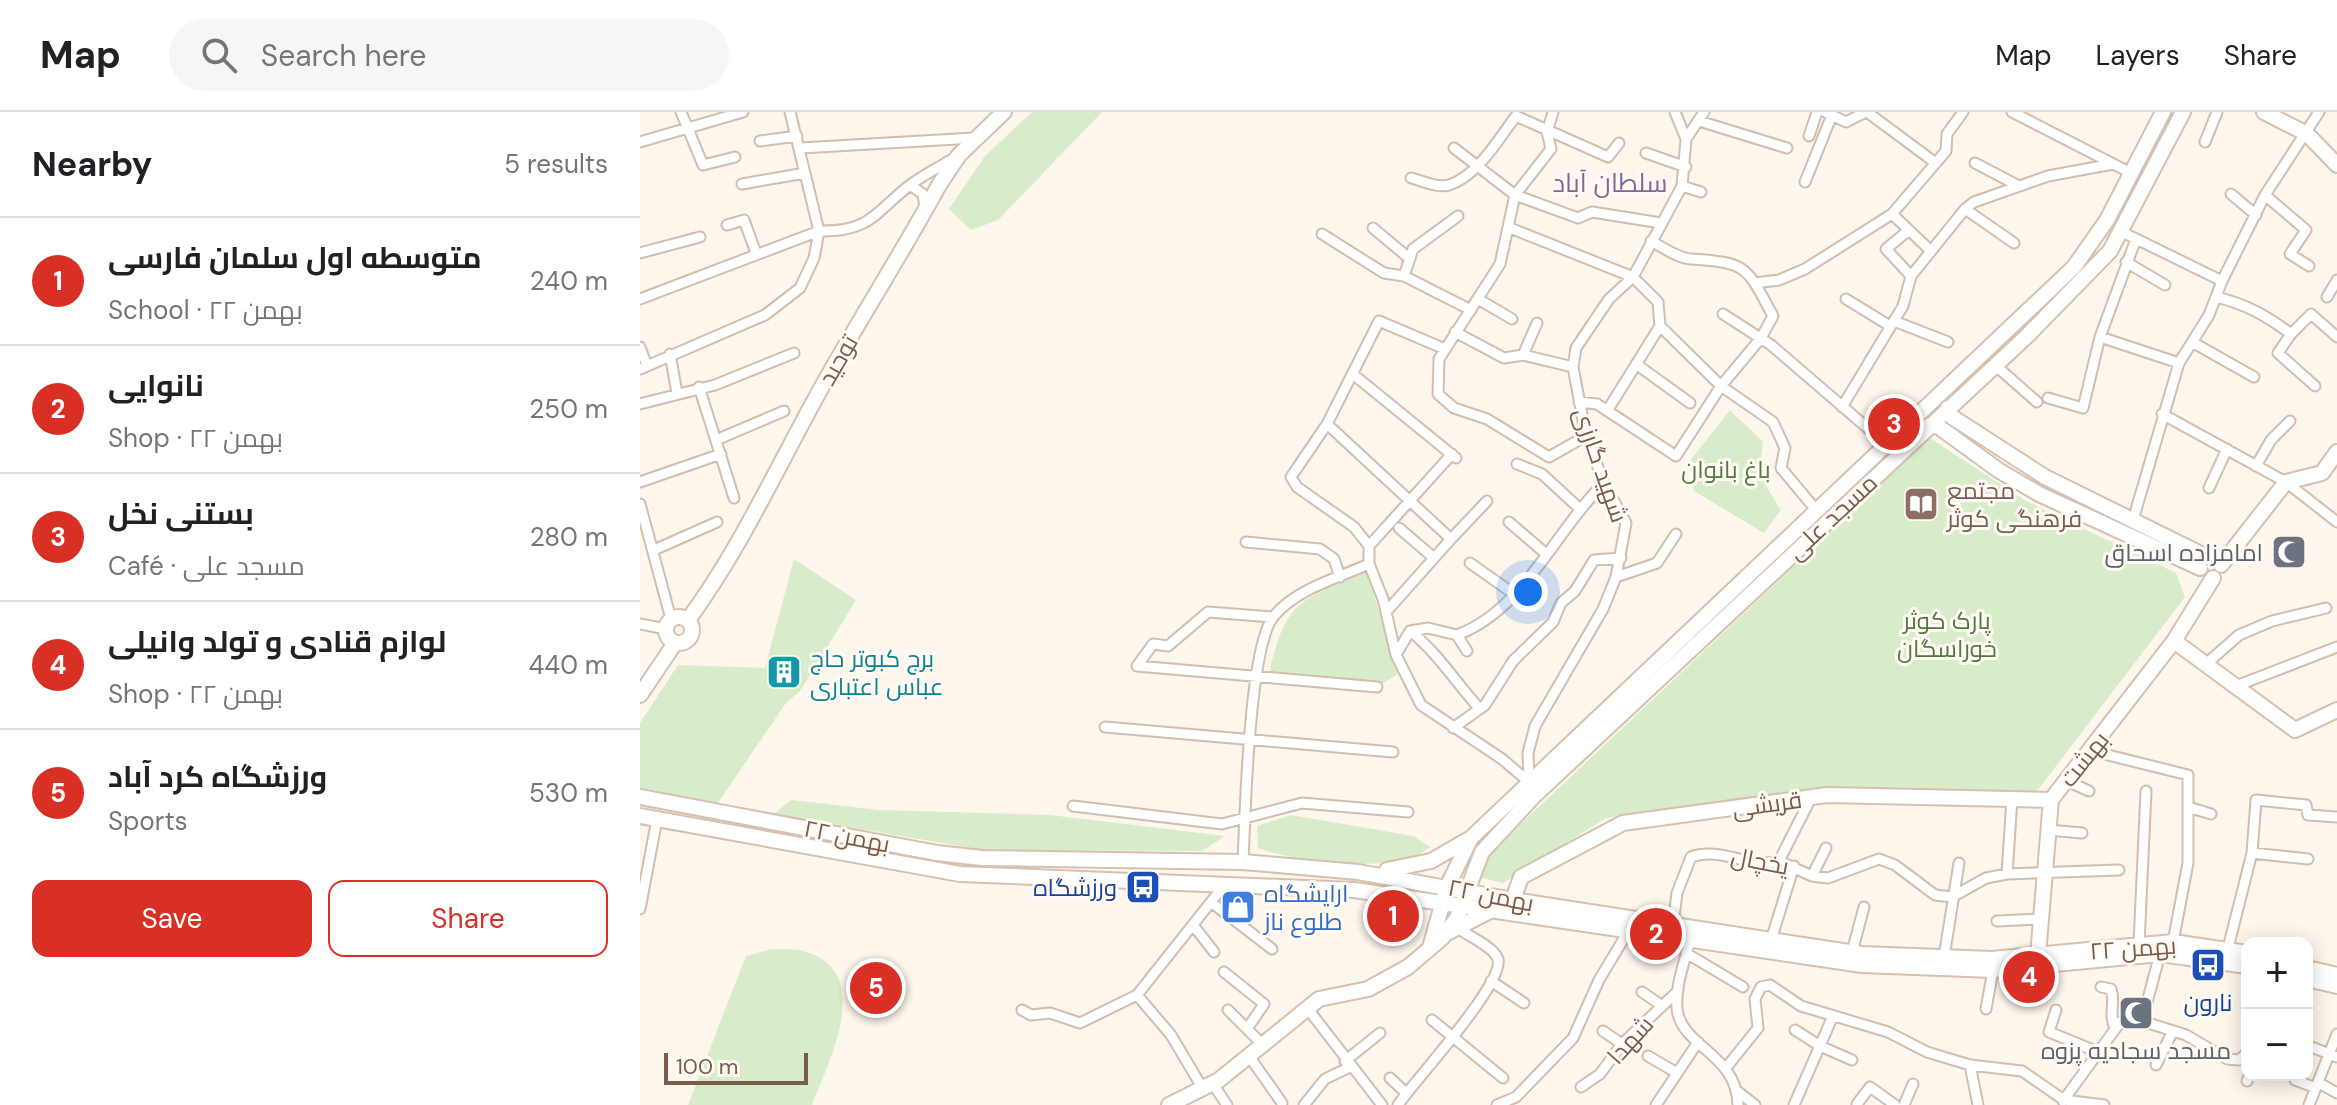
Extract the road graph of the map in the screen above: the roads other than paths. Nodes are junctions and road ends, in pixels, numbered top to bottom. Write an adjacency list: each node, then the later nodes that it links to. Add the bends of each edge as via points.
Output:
1 (681, 112): 18 (street)
2 (743, 112): 18 (street)
3 (790, 112): 21 (street)
4 (1004, 112): 23 (main road, توحید)
5 (1553, 112): 19 (street)
6 (1675, 112): 24 (street)
7 (1817, 112): 22 (street)
8 (1866, 112): 16 (street, via 1846,122); 37 (street)
9 (1963, 112): 37 (street, via 1947,134 1946,151)
10 (2012, 112): 39 (street)
11 (2163, 112): 29 (main road, مسجد علی)
12 (2183, 112): 35 (main road, مسجد علی)
13 (2217, 112): 27 (street)
14 (2264, 112): 20 (main road)
15 (2319, 112): 20 (street)
16 (1828, 113): 46 (street)
17 (1701, 117): 24 (street); 32 (street)
18 (686, 126): 26 (street); 36 (street, via 703,165)
19 (1547, 132): 28 (street, via 1608,157); 40 (street, via 1516,116); 53 (street, via 1551,149)
20 (2307, 134): 41 (main road); 54 (street)
21 (797, 136): 25 (street); 30 (street)
22 (1809, 136)
23 (974, 138): 30 (street); 34 (main road, توحید)
24 (1686, 139): 42 (street)
25 (760, 141)
26 (640, 142)
27 (2205, 142)
28 (1619, 143)
29 (2144, 146): 35 (main road); 43 (main road, مسجد علی)
30 (801, 148): 44 (street)
31 (1454, 148): 40 (street)
32 (1787, 148)
33 (1646, 153): 42 (street)
34 (959, 155): 48 (street); 55 (main road, توحید)
35 (2160, 155): 66 (main road, مسجد علی)
36 (735, 157)
37 (1933, 161): 57 (street)
38 (1975, 163): 50 (street)
39 (2113, 164): 43 (street); 50 (street)
40 (1477, 165): 45 (street, via 1449,185); 53 (street)
41 (2337, 165)
42 (1686, 167): 49 (street)
43 (2129, 172): 134 (main road, مسجد علی, via 2107,220 2074,267)
44 (805, 173): 47 (street); 65 (street)
45 (1411, 178)
46 (1805, 182)
47 (742, 184)
48 (910, 185): 55 (street, via 923,194); 65 (street, via 867,224)
49 (1682, 186): 51 (street); 60 (street)
50 (2019, 186): 56 (street)
51 (1701, 192)
52 (2231, 194): 58 (street)
53 (1515, 195): 60 (street, via 1578,218 1592,212); 63 (street)
54 (2265, 195): 58 (street); 77 (street, via 2306,230 2290,254)
55 (926, 209): 174 (main road, توحید, via 720,575)
56 (1965, 209): 71 (street); 72 (street)
57 (1892, 214): 64 (street); 83 (street, via 1805,269)
58 (2256, 215): 82 (street)
59 (1458, 216): 75 (street, via 1413,249)
60 (1661, 223): 70 (street)
61 (727, 225): 74 (street, via 744,220)
62 (1373, 228): 75 (street)
63 (1510, 228): 80 (street); 88 (street, via 1500,264)
64 (1909, 230): 72 (street); 79 (street, via 1886,249)
65 (819, 231): 74 (street); 106 (street, via 800,288 765,315)
66 (2120, 231): 69 (street); 110 (main road, مسجد علی, via 2110,251)
67 (1322, 234): 78 (street, via 1384,273)
68 (700, 237): 73 (street)
69 (2136, 239): 76 (street); 82 (street)
70 (1651, 241): 80 (street); 83 (street, via 1689,260 1734,262)
71 (2014, 243)
72 (1931, 251): 79 (street)
73 (640, 253)
74 (756, 253): 87 (street)
75 (1410, 259): 78 (street)
76 (2126, 262): 84 (street); 98 (street)
77 (2309, 266)
78 (1404, 276): 90 (street)
79 (1911, 276): 94 (street)
80 (1633, 277): 95 (street, via 1658,302); 112 (street, via 1609,299 1576,348)
81 (2337, 280): 86 (street)
82 (2222, 281): 85 (street)
83 (1755, 283): 100 (street, via 1773,316)
84 (2165, 285)
85 (2216, 297): 97 (street, via 2254,309); 102 (street)
86 (2327, 297)
87 (640, 299)
88 (1478, 299): 90 (street); 92 (street)
89 (1846, 299): 94 (street)
90 (1471, 310): 96 (street)
91 (1723, 314): 100 (street)
92 (1512, 319)
93 (1537, 323): 107 (street)
94 (1892, 324): 101 (street); 124 (street)
95 (1660, 326): 109 (street); 115 (street)
96 (1455, 332): 104 (street); 107 (street, via 1504,358)
97 (2291, 334): 99 (street, via 2311,314); 116 (street, via 2278,353)
98 (2100, 337): 108 (street); 119 (street, via 2083,408)
99 (2337, 337)
100 (1761, 338): 115 (street); 124 (street)
101 (1948, 342)
102 (2192, 342): 108 (street); 114 (street)
103 (640, 347): 111 (street)
104 (1445, 349): 113 (street, via 1379,321 1355,363); 132 (street, via 1439,359 1438,394 1454,408 1487,419 1549,457)
105 (794, 353): 117 (street)
106 (670, 354): 111 (street); 118 (street)
107 (1523, 355): 112 (street)
108 (2179, 363): 128 (street)
109 (1636, 364): 122 (street); 127 (street)
110 (1995, 365): 121 (street); 125 (main road, مسجد علی)
111 (643, 367)
112 (1573, 367): 120 (street, شهید گارزی)
113 (1354, 375): 130 (street); 147 (street, via 1454,456)
114 (2254, 377)
115 (1721, 386): 127 (street, via 1676,456); 151 (street, via 1773,422 1785,448 1781,468)
116 (2315, 386)
117 (699, 387): 118 (street); 133 (street)
118 (677, 393): 123 (street)
119 (2048, 398)
120 (1579, 402): 127 (street); 132 (street, شهید گارزی)
121 (2037, 402)
122 (1690, 403)
123 (640, 404)
124 (1842, 407): 134 (street)
125 (1948, 408): 131 (main road, مسجد علی); 140 (main road, via 1952,417)
126 (784, 411): 133 (street)
127 (1607, 411)
128 (2162, 414): 135 (street); 152 (street)
129 (2290, 421): 139 (street)
130 (1327, 424): 147 (street); 160 (street, via 1291,477 1297,487 1354,527)
131 (1930, 425): 145 (main road); 178 (main road, مسجد علی)
132 (1586, 436): 143 (street, شهید گارزی)
133 (716, 440): 137 (street)
134 (1885, 443): 151 (main road, مسجد علی)
135 (2227, 449): 139 (street); 144 (street)
136 (2337, 452): 142 (main road, via 2322,473)
137 (721, 454): 141 (street); 146 (street)
138 (1517, 464): 150 (street, via 1542,474)
139 (2256, 466): 142 (street)
140 (2045, 477): 145 (main road); 152 (main road)
141 (640, 482)
142 (2286, 482): 155 (street); 167 (main road, بهشت)
143 (1604, 483): 150 (street); 164 (street, شهید گارزی, via 1626,523)
144 (2209, 488)
145 (2039, 494): 167 (main road)
146 (734, 498)
147 (1411, 501): 158 (street); 160 (street)
148 (1487, 501): 158 (street)
149 (640, 504): 161 (street)
150 (1579, 508): 162 (street)
151 (1816, 510): 178 (main road, مسجد علی)
152 (2133, 520): 167 (main road)
153 (717, 522): 161 (street)
154 (1509, 522): 162 (street)
155 (2337, 522)
156 (1399, 528): 163 (street)
157 (1676, 534): 169 (street, via 1657,563)
158 (1451, 539): 163 (street)
159 (1246, 542): 168 (street, via 1320,549 1334,559)
160 (1369, 546): 166 (street)
161 (654, 550): 176 (street)
162 (1545, 553): 170 (street)
163 (1434, 558): 172 (street)
164 (1621, 558): 169 (street, شهید گارزی); 190 (street, via 1594,560 1553,622 1513,661)
165 (1470, 563): 170 (street)
166 (1369, 564): 168 (street); 172 (street)
167 (2209, 570): 180 (main road, بهشت)
168 (1340, 577): 173 (street, via 1289,601)
169 (1616, 577): 198 (street, شهید گارزی, via 1535,726 1528,753)
170 (1514, 594): 179 (street, via 1502,610)
171 (2326, 608): 185 (street, via 2239,635)
172 (1386, 612): 184 (street)
173 (1272, 617): 186 (street, via 1262,634); 186 (street, via 1208,612 1168,646 1153,644 1137,666)
174 (688, 620): 176 (main road); 181 (main road, توحید, via 691,637)
175 (640, 624): 176 (street)
176 (668, 624): 181 (main road)
177 (1410, 631): 179 (street, via 1428,628); 184 (street); 190 (street, via 1433,649)
178 (1696, 632): 198 (main road, مسجد علی); 216 (main road, مسجد علی)
179 (1457, 635): 183 (street)
180 (2174, 641): 185 (main road); 195 (main road, بهشت)
181 (675, 643): 189 (main road)
182 (2337, 647): 187 (street)
183 (1467, 651)
184 (1396, 655): 193 (street, via 1421,705)
185 (2206, 664): 187 (main road)
186 (1258, 677): 188 (street); 194 (street)
187 (2236, 686): 191 (main road, via 2295,730)
188 (1377, 687)
189 (640, 695)
190 (1480, 709): 193 (street)
191 (2337, 710)
192 (1105, 727): 194 (street)
193 (1453, 728): 198 (street)
194 (1250, 739): 196 (street); 211 (street)
195 (2092, 751): 197 (main road, بهشت); 206 (street, via 2188,775)
196 (1393, 752)
197 (2067, 781): 199 (street); 204 (main road, بهشت)
198 (1529, 782): 215 (main road, مسجد علی)
199 (2089, 791)
200 (2146, 791): 250 (street)
201 (640, 797): 219 (main road, ۲۲ بهمن)
202 (1811, 798): 203 (main road, قریشی); 222 (street); 239 (main road, قریشی, via 1623,823 1521,877)
203 (2012, 799): 204 (main road, قریشی); 231 (street)
204 (2051, 800): 213 (main road, بهشت)
205 (1073, 806): 211 (street, via 1222,824)
206 (2188, 807): 208 (street); 249 (street, via 2188,863)
207 (1408, 812): 211 (street, via 1302,803)
208 (2211, 814)
209 (640, 816): 212 (main road, ۲۲ بهمن)
210 (2337, 817): 218 (street, via 2308,815 2306,805 2256,800)
211 (1245, 818): 223 (street)
212 (657, 819): 221 (street); 230 (main road, ۲۲ بهمن)
213 (2049, 830): 214 (street); 229 (main road, بهشت)
214 (2082, 833)
215 (1471, 838): 216 (main road); 228 (main road, via 1418,866); 234 (main road)
216 (1486, 848): 226 (main road, مسجد علی)
217 (1826, 848): 232 (street)
218 (2252, 853): 220 (street); 253 (street)
219 (972, 857): 223 (main road, ۲۲ بهمن); 230 (main road)
220 (2308, 859)
221 (644, 861): 241 (street)
222 (1779, 861): 225 (street, یخچال); 245 (street, یخچال, via 1767,865 1728,854 1691,857 1677,893)
223 (1243, 862): 228 (main road, ۲۲ بهمن)
224 (1959, 863): 235 (street)
225 (1794, 866): 232 (street, یخچال); 248 (street)
226 (1472, 870): 236 (main road, مسجد علی); 239 (main road)
227 (2119, 870): 229 (street)
228 (1358, 872): 234 (main road, ۲۲ بهمن)
229 (2046, 873): 231 (street); 242 (main road, بهشت)
230 (970, 874): 233 (main road, ۲۲ بهمن)
231 (2007, 874): 235 (street, via 1986,878)
232 (1812, 876): 235 (street, یخچال, via 1828,878 1879,859 1935,895)
233 (1226, 883): 237 (street); 238 (main road, ۲۲ بهمن, via 1354,890)
234 (1447, 887): 236 (main road, ۲۲ بهمن); 238 (main road)
235 (1952, 897): 260 (street)
236 (1464, 898): 238 (main road, ۲۲ بهمن); 239 (main road, ۲۲ بهمن); 246 (main road, مسجد علی)
237 (1211, 902): 244 (street); 254 (street)
238 (1442, 903): 252 (main road)
239 (1502, 903): 245 (main road, ۲۲ بهمن); 246 (main road); 247 (main road, ۲۲ بهمن)
240 (1864, 907): 257 (street)
241 (640, 909)
242 (2042, 919): 243 (street); 259 (main road, بهشت)
243 (1997, 921)
244 (1193, 925): 256 (street); 274 (street)
245 (1673, 925): 248 (main road, ۲۲ بهمن)
246 (1454, 930): 252 (main road); 268 (street, via 1496,954 1499,961)
247 (1629, 930): 251 (main road, ۲۲ بهمن); 327 (street, via 1573,1038 1516,1097)
248 (1771, 940): 257 (main road, ۲۲ بهمن)
249 (2173, 942): 250 (main road, ۲۲ بهمن); 253 (main road, ۲۲ بهمن)
250 (2139, 944): 259 (main road, ۲۲ بهمن)
251 (1688, 947): 261 (main road, ۲۲ بهمن, via 1862,965); 270 (street); 272 (street)
252 (1430, 948): 277 (main road, via 1368,989 1319,999)
253 (2228, 948): 255 (main road, ۲۲ بهمن)
254 (1272, 949)
255 (2241, 951)
256 (1214, 952)
257 (1852, 952): 261 (main road, ۲۲ بهمن)
258 (2160, 954): 262 (main road, ۲۲ بهمن); 264 (main road, ۲۲ بهمن); 284 (street)
259 (2038, 955): 260 (main road, ۲۲ بهمن)
260 (1944, 957): 261 (main road, ۲۲ بهمن)
261 (1925, 962): 264 (main road, ۲۲ بهمن)
262 (2241, 965)
263 (2313, 969): 266 (main road)
264 (1993, 970): 278 (street)
265 (1224, 972): 286 (street, via 1264,1004)
266 (2337, 975)
267 (2313, 980): 269 (main road)
268 (1491, 981): 275 (street); 292 (street)
269 (2337, 986)
270 (1743, 987)
271 (2101, 987): 285 (street, via 2111,989 2110,1019)
272 (1678, 991): 276 (street, شهدا); 293 (street, via 1682,1025)
273 (1642, 992): 276 (street)
274 (1137, 995): 279 (street, via 1080,1023); 314 (street)
275 (1524, 1003)
276 (1661, 1005): 294 (street, شهدا)
277 (1308, 1009): 295 (main road); 304 (street)
278 (1986, 1009)
279 (1022, 1010)
280 (1228, 1010): 286 (street)
281 (2056, 1010): 298 (street, via 2049,1032)
282 (1833, 1016): 296 (street); 305 (street); 307 (street, via 1801,1006 1770,985 1761,987 1755,999 1758,1028)
283 (1432, 1020): 292 (street)
284 (2142, 1021): 285 (street, via 2121,1021); 289 (street)
285 (2115, 1028): 298 (street)
286 (1247, 1029): 295 (street)
287 (1795, 1030): 296 (street)
288 (1603, 1031): 294 (street)
289 (2173, 1031): 303 (street); 306 (street)
290 (1380, 1033): 304 (street)
291 (2337, 1034): 301 (street)
292 (1453, 1035): 310 (street); 317 (street)
293 (1698, 1042): 307 (street); 308 (street)
294 (1622, 1044): 315 (street, شهدا, via 1600,1074)
295 (1263, 1045): 299 (main road)
296 (1820, 1046): 302 (street); 331 (street)
297 (2313, 1048): 301 (street)
298 (2098, 1052): 320 (street)
299 (1249, 1056): 314 (main road); 319 (street)
300 (1648, 1056): 308 (street)
301 (2333, 1056): 313 (street)
302 (1852, 1060)
303 (2241, 1062)
304 (1348, 1064): 324 (street, via 1325,1079); 325 (street)
305 (1970, 1065): 320 (street, via 2022,1071); 334 (street)
306 (2156, 1065)
307 (1725, 1069): 316 (street)
308 (1677, 1073): 328 (street)
309 (1390, 1078): 317 (street)
310 (1503, 1078)
311 (2300, 1081): 313 (street)
312 (1913, 1084): 333 (street)
313 (2318, 1085): 318 (street); 336 (street)
314 (1208, 1086): 322 (main road); 323 (street)
315 (1581, 1087)
316 (1737, 1091): 329 (street); 330 (street)
317 (1406, 1093): 326 (street)
318 (2337, 1093)
319 (1282, 1103)
320 (2062, 1103): 335 (street)
321 (1857, 1104): 332 (street, via 1870,1087)
322 (1169, 1105)
323 (1227, 1105)
324 (1304, 1105)
325 (1382, 1105)
326 (1398, 1105)
327 (1497, 1105)
328 (1656, 1105)
329 (1738, 1105)
330 (1755, 1105)
331 (1794, 1105)
332 (1895, 1105)
333 (1904, 1105)
334 (1978, 1105)
335 (2102, 1105)
336 (2309, 1105)

